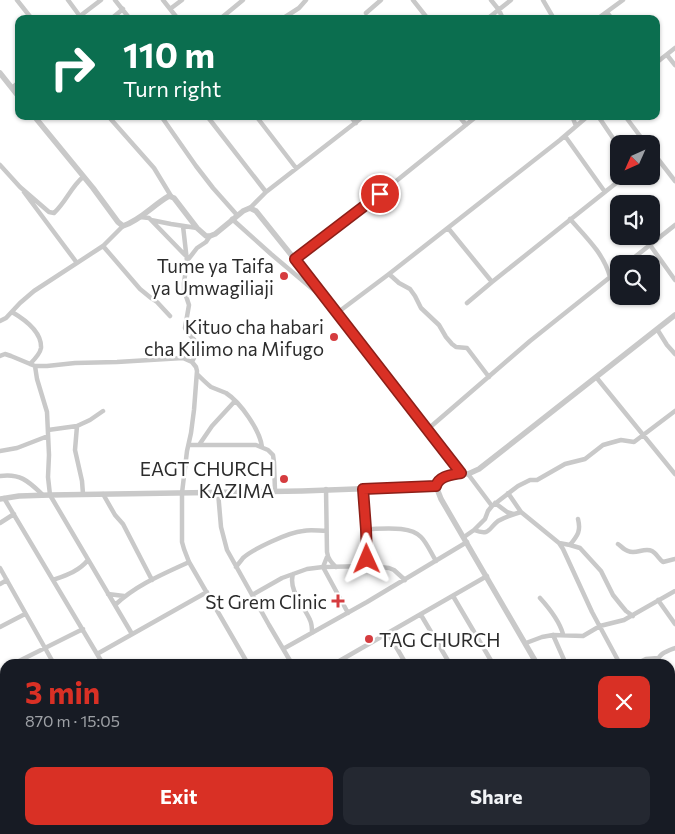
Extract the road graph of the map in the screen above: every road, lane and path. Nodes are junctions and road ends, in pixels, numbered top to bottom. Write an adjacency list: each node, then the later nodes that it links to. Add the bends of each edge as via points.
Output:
1 (17, 0): 20 (street)
2 (68, 0): 21 (street)
3 (101, 0): 22 (street)
4 (115, 0): 15 (street)
5 (163, 0): 16 (street)
6 (182, 0): 16 (street)
7 (243, 0): 26 (street)
8 (306, 0): 27 (street)
9 (381, 0): 19 (street)
10 (413, 0): 28 (street)
11 (491, 0): 17 (street)
12 (510, 0): 17 (street)
13 (543, 0): 31 (street)
14 (623, 0): 18 (street)
15 (122, 9): 23 (street); 24 (street)
16 (170, 9): 25 (street)
17 (499, 10): 29 (street); 30 (street)
18 (607, 12): 32 (street); 33 (street)
19 (366, 13)
20 (29, 15)
21 (79, 15)
22 (83, 15)
23 (115, 15)
24 (127, 15)
25 (175, 15)
26 (227, 15)
27 (288, 15)
28 (425, 15)
29 (492, 15)
30 (501, 15)
31 (552, 15)
32 (603, 15)
33 (609, 15)
34 (675, 48): 35 (street)
35 (667, 55): 36 (street); 37 (street)
36 (660, 60)
37 (675, 65)
38 (0, 73): 40 (street)
39 (15, 85): 40 (street)
40 (12, 88): 41 (street)
41 (15, 92)
42 (37, 120): 64 (street)
43 (112, 120): 70 (street, via 154,168)
44 (164, 120): 74 (street)
45 (211, 120): 68 (street)
46 (259, 120): 63 (street)
47 (353, 120): 55 (street)
48 (359, 120): 55 (street)
49 (462, 120): 56 (street)
50 (472, 120): 56 (street)
51 (574, 120): 57 (street)
52 (583, 120): 57 (street)
53 (601, 120): 58 (street)
54 (628, 120): 59 (street)
55 (356, 123): 63 (street)
56 (466, 125): 89 (street)
57 (576, 126): 60 (street)
58 (611, 135)
59 (639, 135)
60 (564, 136): 69 (street); 82 (street)
61 (660, 162): 65 (street)
62 (0, 165): 67 (street)
63 (296, 168): 68 (street)
64 (83, 177): 72 (street); 79 (street)
65 (675, 181)
66 (614, 185): 69 (street)
67 (20, 187): 72 (street); 77 (street)
68 (266, 192): 71 (street)
69 (605, 192): 75 (street)
70 (172, 196): 73 (street); 81 (street)
71 (250, 208): 74 (street); 89 (street, via 256,211)
72 (54, 213): 77 (street)
73 (140, 217): 76 (street); 79 (street)
74 (235, 217): 83 (street); 96 (street, via 286,267)
75 (570, 219): 91 (street); 95 (street)
76 (151, 220): 80 (street); 88 (street)
77 (46, 222): 90 (street)
78 (675, 225): 84 (street)
79 (123, 226): 86 (street)
80 (183, 226): 81 (street); 88 (street)
81 (197, 228): 83 (street)
82 (448, 228): 92 (street); 95 (street)
83 (210, 236): 88 (street)
84 (660, 237)
85 (650, 245): 87 (street); 94 (street)
86 (103, 246): 90 (street); 101 (street, via 140,289)
87 (637, 255)
88 (186, 258): 106 (street, via 184,290 189,305 185,328 199,347)
89 (295, 259): 96 (street)
90 (77, 263): 98 (street, via 34,291)
91 (608, 270): 93 (street)
92 (389, 274): 99 (street); 109 (street, via 410,289 421,308 439,325 450,342 456,347 467,348)
93 (610, 278): 109 (street)
94 (675, 280)
95 (492, 282): 97 (street)
96 (329, 302): 99 (street)
97 (468, 303)
98 (12, 312): 102 (street); 107 (street, via 30,325 39,339 41,348)
99 (336, 313): 115 (street)
100 (675, 315): 103 (street)
101 (170, 316)
102 (0, 321)
103 (657, 329): 104 (street); 110 (street)
104 (675, 354)
105 (0, 356): 107 (street, via 6,354)
106 (192, 362): 107 (street, via 168,358); 108 (street)
107 (33, 365): 116 (street, via 47,412)
108 (197, 374): 111 (street); 119 (street)
109 (489, 377): 115 (street)
110 (596, 377): 118 (street); 123 (street, via 480,469)
111 (235, 401): 120 (street); 121 (street, via 255,426)
112 (104, 411): 114 (street)
113 (675, 411): 118 (street)
114 (77, 426): 116 (street); 133 (street, via 75,450)
115 (428, 429): 123 (street)
116 (48, 430): 117 (street)
117 (48, 436): 122 (street); 136 (street)
118 (643, 436): 124 (street); 132 (street, via 634,442 620,440 604,446 585,459 565,464)
119 (188, 445): 120 (street); 131 (street)
120 (199, 445): 121 (street)
121 (262, 447): 129 (street, via 272,455)
122 (0, 451)
123 (465, 474): 126 (street, via 438,480); 138 (street)
124 (675, 474)
125 (0, 476): 135 (street, via 22,478)
126 (436, 486): 128 (street); 147 (street)
127 (326, 489): 128 (street); 129 (street); 146 (street)
128 (363, 489): 144 (street)
129 (275, 491): 130 (street)
130 (218, 492): 131 (street); 154 (street, via 224,539)
131 (182, 493): 134 (street); 151 (street, via 181,530)
132 (508, 493): 138 (street); 139 (street)
133 (84, 494): 134 (street); 136 (street)
134 (104, 494): 172 (street)
135 (42, 495): 136 (street); 137 (street)
136 (50, 495): 157 (street)
137 (1, 498): 140 (street)
138 (494, 504): 141 (street); 145 (street)
139 (521, 512): 141 (street); 148 (street)
140 (14, 514): 143 (street); 171 (street)
141 (513, 514): 145 (street, via 486,532)
142 (578, 519): 150 (street, via 578,534)
143 (0, 523)
144 (366, 529): 155 (street); 158 (street, via 413,531 422,538)
145 (474, 530): 147 (street)
146 (326, 531): 152 (street); 153 (street, via 295,532)
147 (465, 540): 158 (street); 168 (street)
148 (559, 543): 150 (street); 191 (street)
149 (618, 544): 156 (street, via 628,552 653,552 664,562)
150 (570, 545): 188 (street, via 580,548 591,559 621,605)
151 (186, 555): 159 (street); 161 (street)
152 (327, 557): 163 (street); 164 (street)
153 (244, 558): 154 (street); 162 (street)
154 (232, 559): 162 (street)
155 (367, 559): 160 (street); 165 (street)
156 (675, 559)
157 (88, 560): 171 (street, via 74,572); 178 (street)
158 (436, 561): 173 (street)
159 (190, 562): 161 (street); 177 (street)
160 (367, 566): 165 (street); 173 (street, via 389,568)
161 (178, 567): 172 (street)
162 (236, 567): 179 (street)
163 (324, 567): 164 (street); 167 (street); 185 (street)
164 (336, 567): 165 (street)
165 (359, 567)
166 (0, 568): 170 (street)
167 (293, 574): 169 (street); 175 (street)
168 (487, 576): 181 (street); 200 (street)
169 (282, 578): 175 (street); 179 (street)
170 (7, 580): 174 (street); 186 (street)
171 (53, 580): 194 (street)
172 (152, 580): 180 (street)
173 (405, 580): 185 (street)
174 (0, 584)
175 (293, 588): 189 (street)
176 (675, 591): 183 (street)
177 (207, 592): 197 (street); 209 (street)
178 (108, 594): 180 (street); 184 (street)
179 (252, 595): 203 (street)
180 (124, 596): 184 (street)
181 (453, 596): 187 (street); 214 (street)
182 (540, 598): 198 (street, via 552,612)
183 (658, 600): 188 (street); 190 (street)
184 (115, 604): 197 (street)
185 (348, 613): 192 (street)
186 (24, 614): 193 (street); 202 (street)
187 (421, 615): 196 (street); 213 (street)
188 (633, 616): 191 (street)
189 (310, 621): 192 (street); 195 (street)
190 (675, 624)
191 (600, 626): 198 (street, via 583,636); 217 (street)
192 (323, 627): 195 (street)
193 (0, 628)
194 (83, 629): 202 (street); 204 (street)
195 (312, 632): 203 (street)
196 (388, 633): 211 (street); 212 (street)
197 (132, 634): 204 (street)
198 (563, 634): 199 (street)
199 (553, 635): 200 (street); 216 (street)
200 (526, 643): 215 (street)
201 (675, 648): 205 (street)
202 (45, 649): 206 (street); 207 (street)
203 (283, 649): 210 (street)
204 (98, 654): 208 (street)
205 (658, 658): 218 (street)
206 (24, 659)
207 (51, 659)
208 (100, 659)
209 (245, 659)
210 (289, 659)
211 (343, 659)
212 (403, 659)
213 (447, 659)
214 (490, 659)
215 (534, 659)
216 (564, 659)
217 (617, 659)
218 (646, 659)

